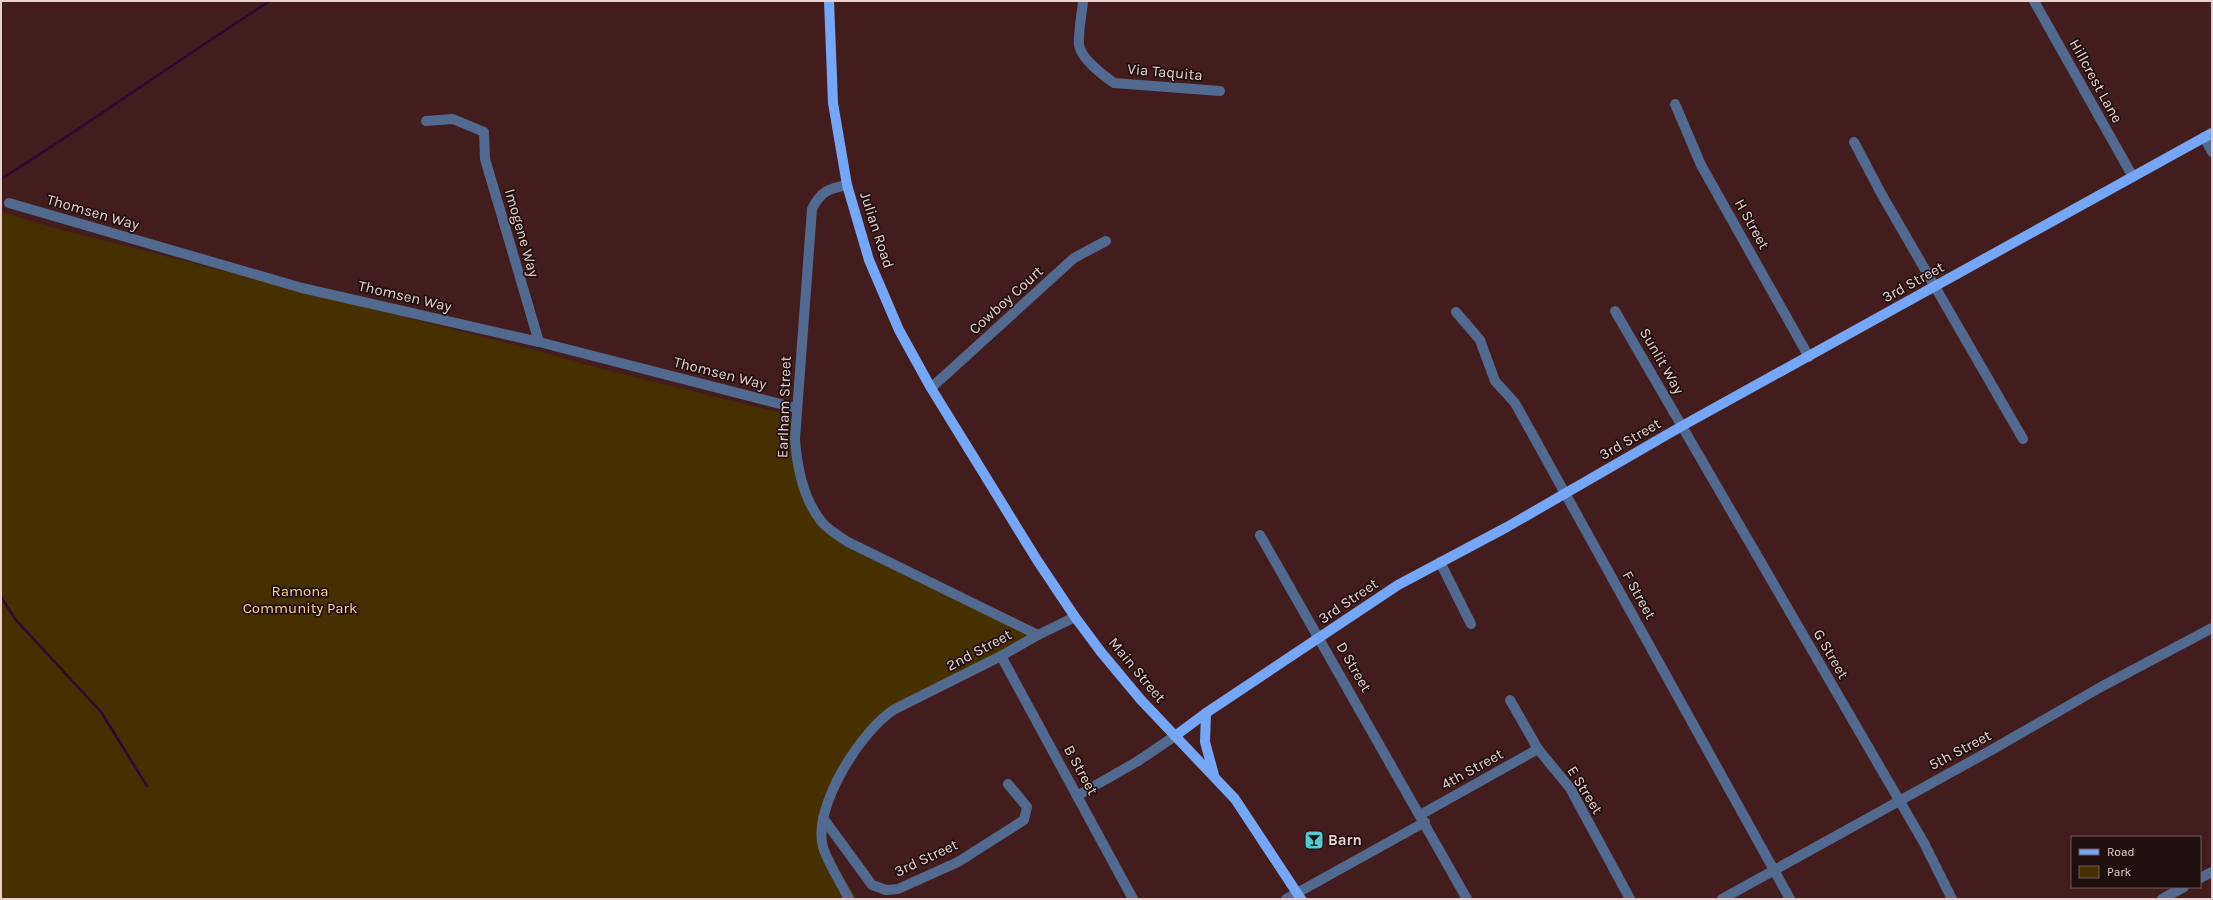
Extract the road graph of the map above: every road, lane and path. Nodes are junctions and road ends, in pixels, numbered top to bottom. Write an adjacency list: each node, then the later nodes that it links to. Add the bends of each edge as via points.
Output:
1 (830, 1): 11 (main road, Julian Road, via 832,103)
2 (1083, 1): 4 (street, Via Taquita, via 1079,46 1091,64 1114,83)
3 (2034, 1): 10 (street, Hillcrest Lane)
4 (1220, 91)
5 (1675, 104): 18 (street, H Street, via 1701,165)
6 (426, 121): 17 (street, Imogene Way, via 453,119 484,132 485,159)
7 (2208, 135): 9 (street); 10 (main road, 3rd Street)
8 (1854, 142): 14 (street)
9 (2212, 152)
10 (2133, 177): 14 (main road, 3rd Street)
11 (847, 185): 19 (main road, Julian Road, via 869,260 899,330); 20 (street, Earlham Street, via 828,189 817,199 812,209)
12 (9, 203): 17 (street, Thomsen Way, via 302,288)
13 (1106, 241): 19 (street, Cowboy Court, via 1074,258)
14 (1935, 287): 18 (main road, 3rd Street); 22 (street)
15 (1615, 311): 21 (street, Sunlit Way)
16 (1456, 312): 24 (street, F Street, via 1480,340 1495,381 1515,403)
17 (539, 342): 20 (street, Thomsen Way)
18 (1809, 357): 21 (main road, 3rd Street)
19 (931, 388): 23 (main road, Julian Road)
20 (796, 408): 30 (street, Earlham Street, via 794,439 797,466 806,495 821,521 830,530 848,542)
21 (1682, 426): 24 (main road, 3rd Street); 40 (street, G Street)
22 (2023, 440)
23 (967, 447): 27 (main road, Main Street)
24 (1565, 493): 26 (main road, 3rd Street); 43 (street, F Street)
25 (1260, 535): 31 (street, D Street)
26 (1440, 562): 28 (street); 31 (main road, 3rd Street, via 1398,585)
27 (1075, 617): 30 (street, 2nd Street); 35 (main road, Main Street, via 1141,700)
28 (1471, 624)
29 (2212, 628): 40 (street, 5th Street)
30 (1038, 635): 32 (street, 2nd Street)
31 (1320, 638): 34 (main road, 3rd Street); 42 (street, D Street)
32 (1001, 656): 39 (street, B Street); 41 (street, 2nd Street, via 883,716 842,768)
33 (1510, 700): 36 (street, E Street)
34 (1206, 713): 35 (main road, 3rd Street); 37 (main road, via 1205,742)
35 (1175, 736): 37 (main road, Main Street); 39 (street, 3rd Street, via 1138,761)
36 (1538, 749): 42 (street, 4th Street); 52 (street, E Street, via 1570,788)
37 (1215, 777): 47 (main road, Main Street, via 1235,799)
38 (1008, 784): 41 (street, 3rd Street, via 1027,807 1024,820 958,862 898,889 886,890 872,885)
39 (1077, 796): 49 (street, B Street)
40 (1898, 800): 43 (street, 5th Street); 55 (street, G Street, via 1924,843)
41 (823, 818): 48 (street, 2nd Street, via 823,847)
42 (1422, 819): 47 (street, 4th Street); 51 (street, D Street)
43 (1773, 869): 53 (street, 5th Street); 54 (street, F Street)
44 (2212, 872): 45 (street)
45 (2201, 878)
46 (2182, 888): 56 (street)
47 (1300, 896): 50 (street, 4th Street)
48 (849, 899)
49 (1133, 899)
50 (1286, 899)
51 (1467, 899)
52 (1630, 899)
53 (1722, 899)
54 (1790, 899)
55 (1952, 899)
56 (2162, 899)

